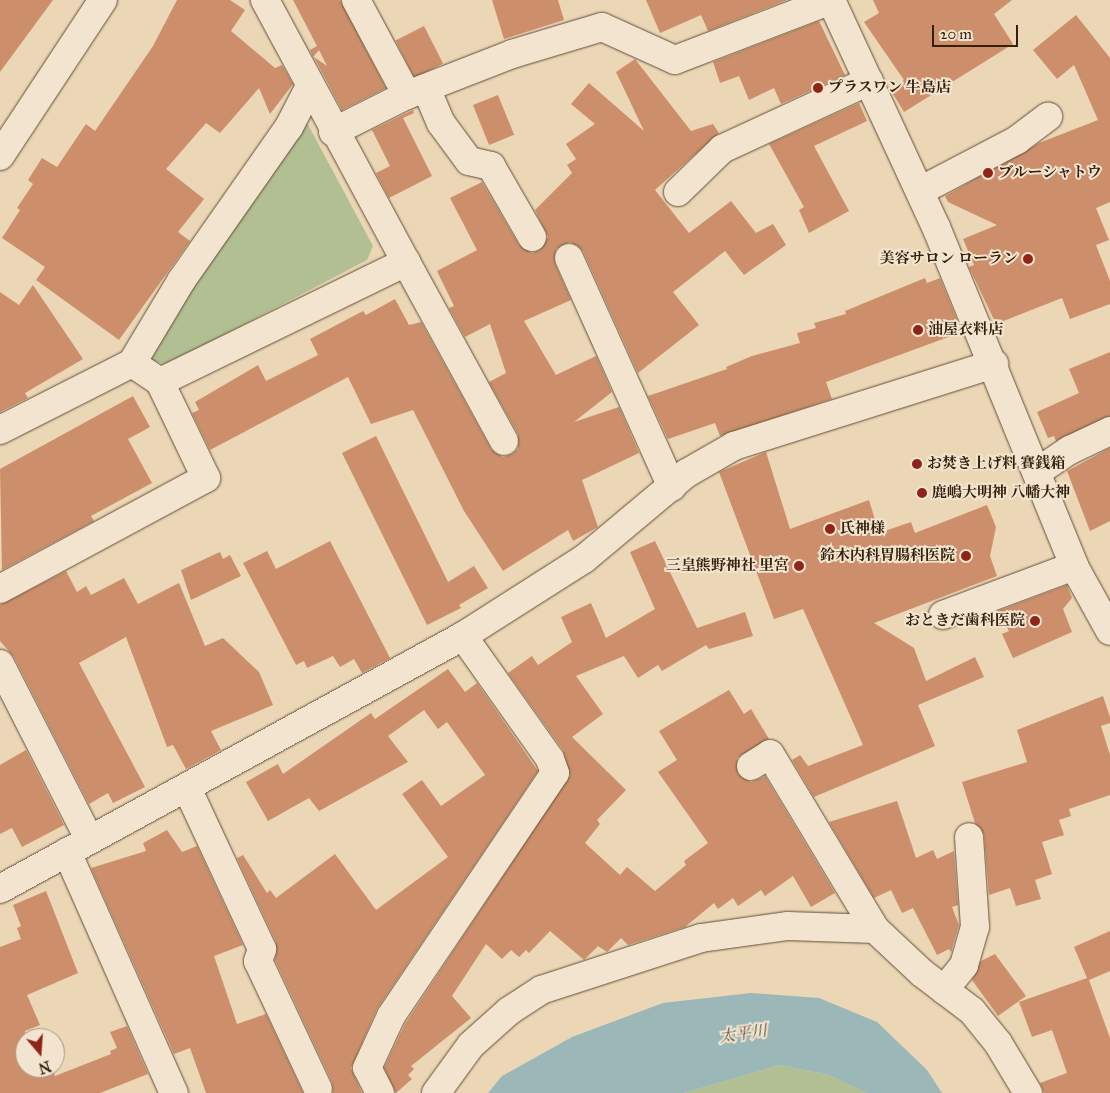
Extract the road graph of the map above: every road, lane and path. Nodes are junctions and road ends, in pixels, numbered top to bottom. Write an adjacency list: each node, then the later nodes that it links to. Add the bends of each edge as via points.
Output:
1 (103, 0): 10 (street)
2 (265, 0): 6 (street)
3 (356, 0): 7 (street)
4 (831, 0): 5 (street); 7 (street, via 675,60 602,27 512,54)
5 (869, 81): 11 (street); 12 (street, via 722,149)
6 (309, 88): 9 (street); 16 (street, via 289,126 181,281)
7 (417, 92): 9 (street); 13 (street, via 469,160 491,166)
8 (1048, 117): 11 (street, via 1017,140)
9 (333, 132): 15 (street)
10 (0, 156)
11 (920, 191): 17 (street)
12 (678, 192)
13 (532, 237)
14 (569, 258): 23 (street)
15 (406, 262): 18 (street); 21 (street)
16 (132, 362): 18 (street); 19 (street)
17 (994, 364): 22 (street); 23 (street, via 734,446 687,473)
18 (160, 382): 25 (street, via 206,478)
19 (0, 430)
20 (1110, 431): 22 (street, via 1070,450)
21 (504, 441)
22 (1037, 472): 24 (street)
23 (672, 487): 28 (street, via 584,559)
24 (1074, 566): 26 (street); 27 (street)
25 (0, 589)
26 (943, 615)
27 (1110, 631)
28 (463, 636): 31 (street); 39 (street, via 550,759 555,773 391,1016 367,1068)
29 (0, 664): 33 (street)
30 (751, 766): 35 (street, via 770,754)
31 (187, 788): 33 (street); 37 (street, via 262,949 258,962)
32 (969, 837): 36 (street, via 975,927 964,965)
33 (78, 846): 34 (street); 38 (street)
34 (0, 889)
35 (875, 929): 36 (street); 40 (street, via 788,926 701,938 541,990 509,1011 471,1045)
36 (944, 990): 41 (street, via 972,1011 998,1043)
37 (318, 1089)
38 (174, 1093)
39 (380, 1093)
40 (436, 1093)
41 (1028, 1093)

